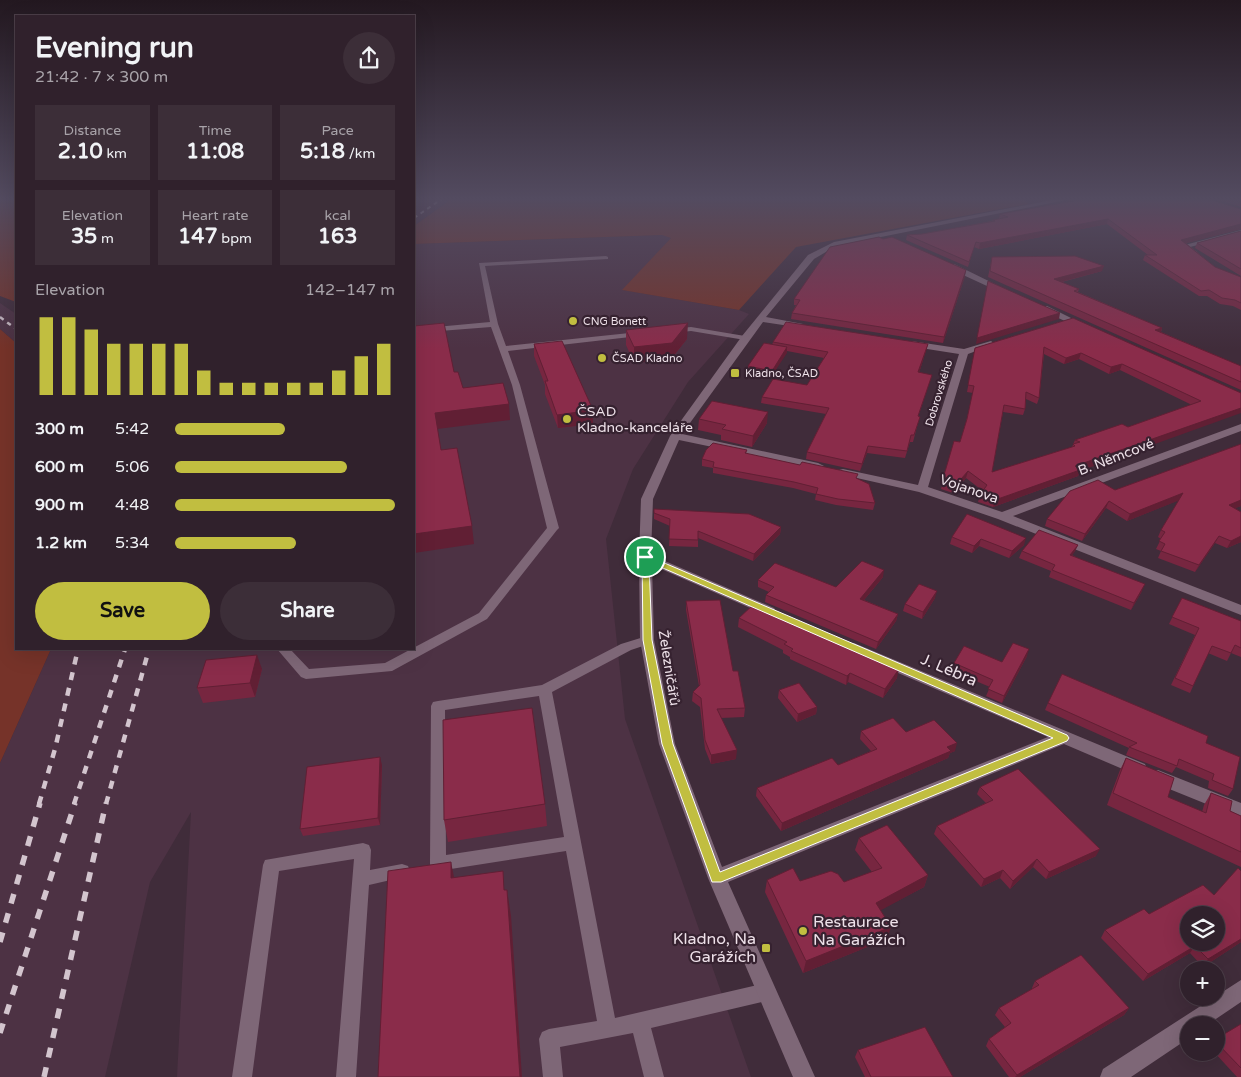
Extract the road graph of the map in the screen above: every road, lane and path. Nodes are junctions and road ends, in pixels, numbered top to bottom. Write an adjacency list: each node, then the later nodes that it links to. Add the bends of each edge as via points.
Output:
1 (825, 248): 8 (street, Železničářů, via 811,257)
2 (1188, 248): 4 (street)
3 (606, 258): 10 (lane, via 481,264)
4 (1202, 259)
5 (945, 263): 6 (street)
6 (1016, 295)
7 (1034, 304): 9 (street)
8 (761, 319): 12 (street); 17 (street, Železničářů)
9 (1070, 320): 11 (street); 13 (street)
10 (494, 324): 14 (lane); 20 (lane)
11 (1050, 326)
12 (809, 327)
13 (1088, 328)
14 (415, 331)
15 (662, 332): 17 (lane, via 691,329)
16 (644, 334): 20 (lane)
17 (745, 338): 23 (street, Železničářů)
18 (1003, 340): 21 (street, Dobrovského)
19 (896, 341): 21 (street)
20 (502, 350): 31 (lane, via 516,385 553,528 483,616 386,668 306,674)
21 (964, 352): 24 (street, Dobrovského)
22 (1241, 427): 25 (street, B. Němcové)
23 (675, 436): 24 (street, Vojanova); 26 (street, Železničářů, via 647,499)
24 (922, 489): 25 (street, Vojanova)
25 (1002, 516): 27 (street, Vojanova)
26 (645, 557): 28 (street); 29 (street, Železničářů)
27 (1241, 610)
28 (782, 616)
29 (648, 640): 32 (lane, via 626,647); 37 (street, Železničářů, via 668,744)
30 (836, 640): 33 (street, J. Lébra)
31 (283, 650)
32 (545, 690): 35 (lane); 36 (lane, via 438,706)
33 (1063, 738): 34 (street, J. Lébra); 37 (street)
34 (1241, 811)
35 (573, 843): 36 (lane); 42 (lane)
36 (438, 864): 38 (lane)
37 (716, 878): 40 (street, Železničářů)
38 (360, 879): 43 (lane, via 363,850 270,865); 44 (lane)
39 (1241, 990): 48 (street)
40 (766, 992): 41 (lane); 47 (street, Železničářů)
41 (640, 1022): 42 (lane); 46 (lane)
42 (608, 1029): 45 (lane, via 549,1039)
43 (242, 1077)
44 (346, 1077)
45 (553, 1077)
46 (654, 1077)
47 (804, 1077)
48 (1111, 1077)

